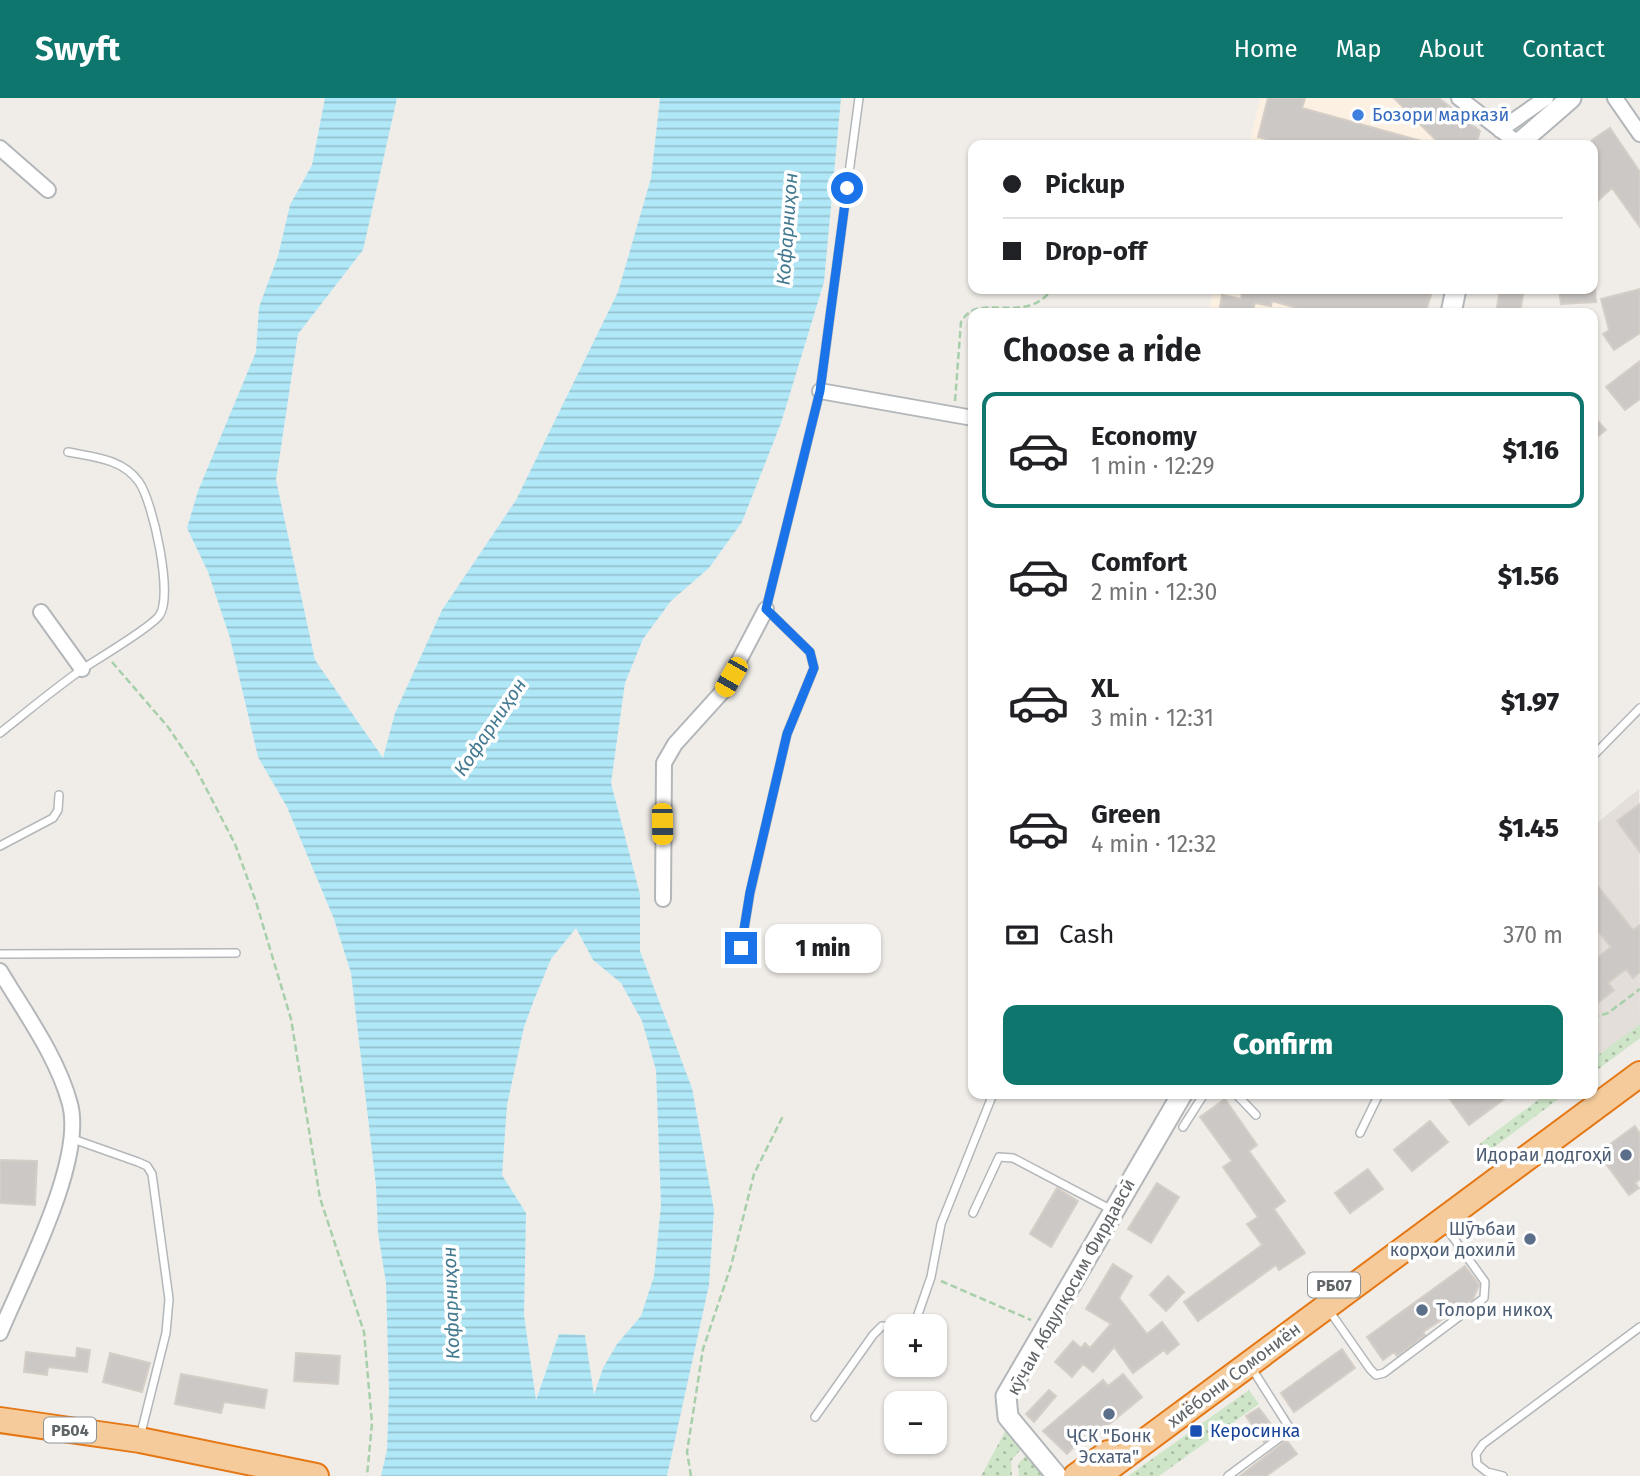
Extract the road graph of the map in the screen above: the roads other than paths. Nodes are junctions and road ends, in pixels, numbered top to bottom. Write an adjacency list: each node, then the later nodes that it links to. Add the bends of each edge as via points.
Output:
1 (859, 98): 12 (lane)
2 (1459, 98): 6 (street)
3 (1546, 98): 6 (street)
4 (1572, 98): 9 (street)
5 (1615, 98): 7 (street)
6 (1500, 130): 8 (street)
7 (1640, 134)
8 (1513, 140)
9 (1523, 140)
10 (0, 148): 11 (street)
11 (48, 190)
12 (820, 391): 13 (street); 15 (lane)
13 (968, 417)
14 (68, 452): 17 (lane, via 116,462 139,482 150,508 164,580 159,616)
15 (766, 609): 23 (street, via 723,691 675,744 664,763); 24 (lane, via 810,652 814,668 787,734)
16 (41, 612): 17 (street)
17 (82, 669): 19 (lane)
18 (1640, 708): 20 (lane)
19 (0, 733)
20 (1598, 751)
21 (59, 795): 22 (lane, via 53,818)
22 (0, 845)
23 (663, 899)
24 (741, 948)
25 (236, 953): 26 (lane)
26 (0, 954)
27 (0, 971): 40 (street, via 58,1068 71,1107)
28 (1640, 1058): 30 (highway, хиёбони Сомониён / РБ07)
29 (1640, 1074): 43 (highway, хиёбони Сомониён / РБ07)
30 (1598, 1089)
31 (991, 1099): 45 (lane, via 941,1224)
32 (1179, 1099): 41 (street, кӯчаи Абдулқосим Фирдавсӣ)
33 (1200, 1099): 38 (lane)
34 (1241, 1099): 37 (lane)
35 (1377, 1099): 39 (lane)
36 (1584, 1099): 55 (highway, хиёбони Сомониён / РБ07)
37 (1256, 1115)
38 (1183, 1127)
39 (1360, 1133)
40 (72, 1139): 48 (street, via 57,1198); 52 (lane, via 138,1161 152,1174 169,1299 166,1332)
41 (1113, 1210): 42 (lane, via 1004,1157 995,1161); 54 (street, кӯчаи Абдулқосим Фирдавсӣ, via 1006,1396 1008,1417)
42 (974, 1213)
43 (1441, 1221): 44 (highway, хиёбони Сомониён / РБ07); 44 (lane, via 1485,1282 1484,1298 1384,1373 1376,1375 1370,1369)
44 (1326, 1306): 49 (highway, хиёбони Сомониён / РБ07)
45 (918, 1314)
46 (884, 1326): 50 (lane)
47 (1640, 1327): 58 (lane, via 1483,1444 1476,1454 1477,1464)
48 (0, 1333)
49 (1249, 1363): 56 (highway, хиёбони Сомониён / РБ07); 57 (lane, via 1289,1427)
50 (815, 1417)
51 (0, 1420): 52 (highway, РБ04)
52 (140, 1440): 53 (highway, РБ04)
53 (315, 1476)
54 (1057, 1476)
55 (1076, 1476)
56 (1098, 1476)
57 (1228, 1476)
58 (1503, 1476)

